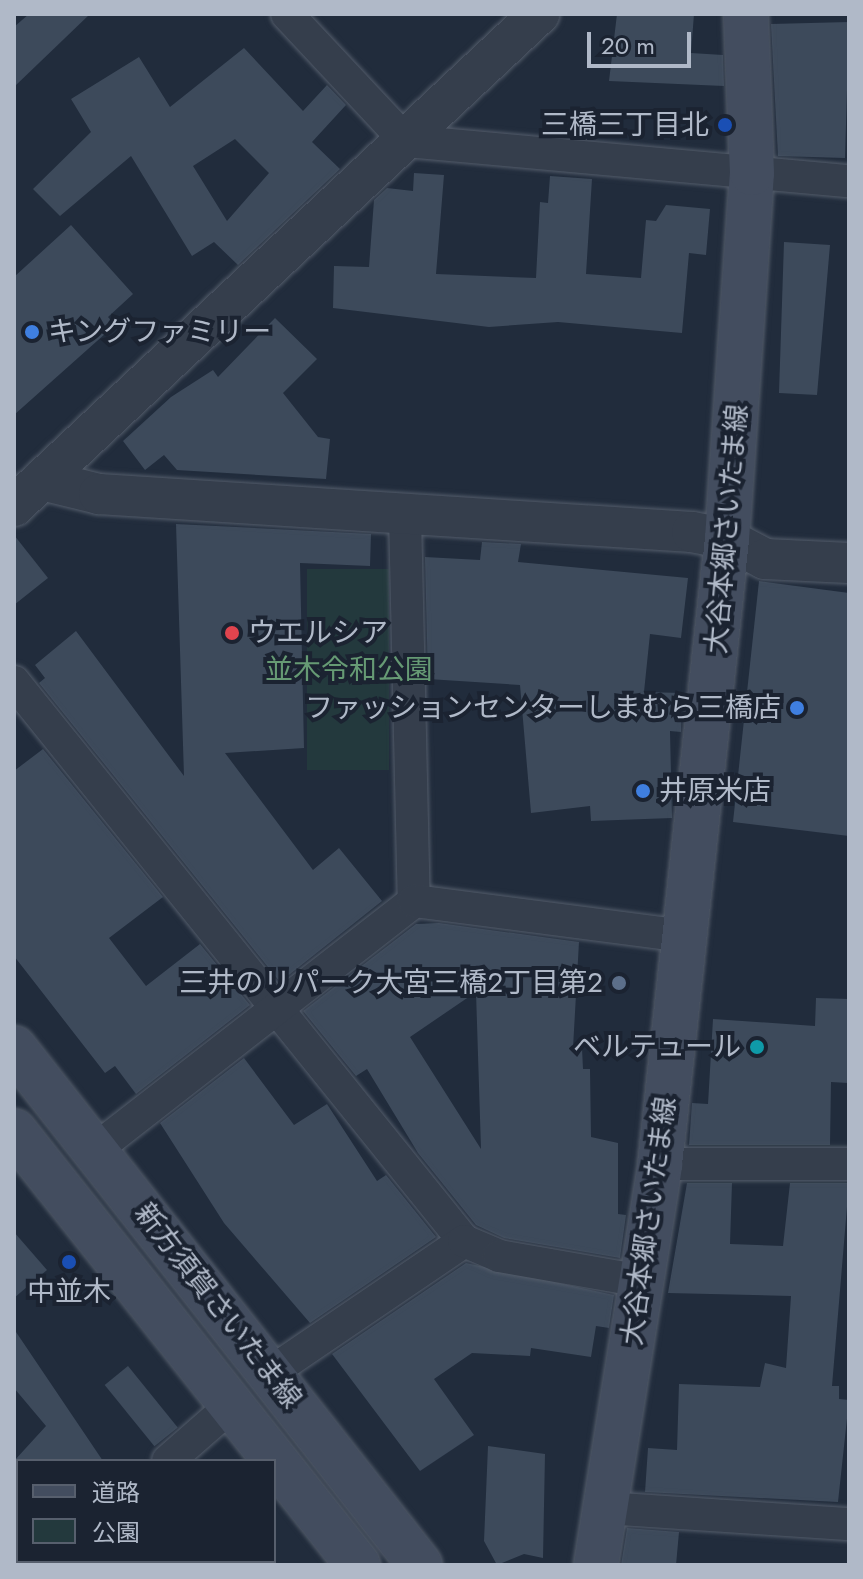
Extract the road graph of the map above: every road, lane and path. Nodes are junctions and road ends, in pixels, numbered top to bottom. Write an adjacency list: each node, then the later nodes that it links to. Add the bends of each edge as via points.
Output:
1 (287, 14): 4 (street)
2 (539, 14): 4 (street)
3 (746, 14): 5 (main road, 大谷本郷さいたま線)
4 (406, 141): 5 (street); 7 (street)
5 (752, 173): 6 (street); 9 (main road, 大谷本郷さいたま線)
6 (849, 181)
7 (21, 499): 8 (street, via 99,494)
8 (405, 515): 9 (street); 12 (street)
9 (727, 539): 10 (street, via 765,559); 13 (main road, 大谷本郷さいたま線)
10 (849, 563)
11 (14, 682): 14 (street)
12 (414, 901): 13 (street); 14 (street)
13 (685, 936): 18 (main road, 大谷本郷さいたま線)
14 (276, 1007): 17 (street); 20 (street)
15 (14, 1048): 17 (main road, 新方須賀さいたま線)
16 (14, 1131): 23 (main road, 新方須賀さいたま線)
17 (96, 1149): 22 (main road, 新方須賀さいたま線)
18 (660, 1164): 19 (street); 21 (main road, 大谷本郷さいたま線)
19 (849, 1164)
20 (464, 1241): 21 (street, via 499,1256); 22 (street)
21 (642, 1281): 27 (main road, 大谷本郷さいたま線)
22 (270, 1373): 30 (main road, 新方須賀さいたま線)
23 (232, 1405): 24 (street); 25 (main road, 新方須賀さいたま線)
24 (170, 1459)
25 (275, 1459)
26 (276, 1461): 29 (main road, 新方須賀さいたま線)
27 (606, 1508): 28 (street); 31 (main road, 大谷本郷さいたま線)
28 (849, 1524)
29 (358, 1565)
30 (420, 1565)
31 (596, 1565)

